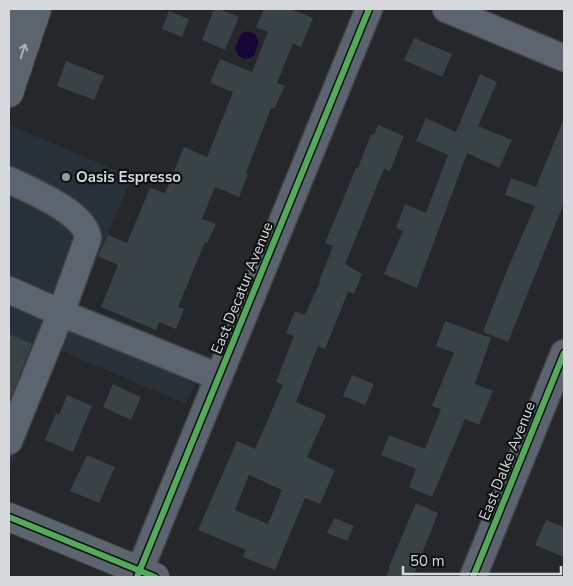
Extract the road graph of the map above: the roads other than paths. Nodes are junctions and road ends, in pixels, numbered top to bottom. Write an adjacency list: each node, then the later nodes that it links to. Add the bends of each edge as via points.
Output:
1 (18, 9): 5 (main road)
2 (37, 9): 7 (main road, one-way to 2)
3 (370, 9): 12 (street, East Decatur Avenue)
4 (446, 9): 6 (street)
5 (9, 30)
6 (564, 58)
7 (9, 93)
8 (9, 180): 10 (street, via 74,216 87,231 85,248)
9 (9, 290): 10 (street)
10 (61, 313): 12 (street); 13 (street)
11 (564, 353): 16 (street, East Dalke Avenue)
12 (219, 377): 15 (street, East Decatur Avenue)
13 (9, 441)
14 (9, 517): 15 (main road)
15 (144, 575)
16 (473, 577)

